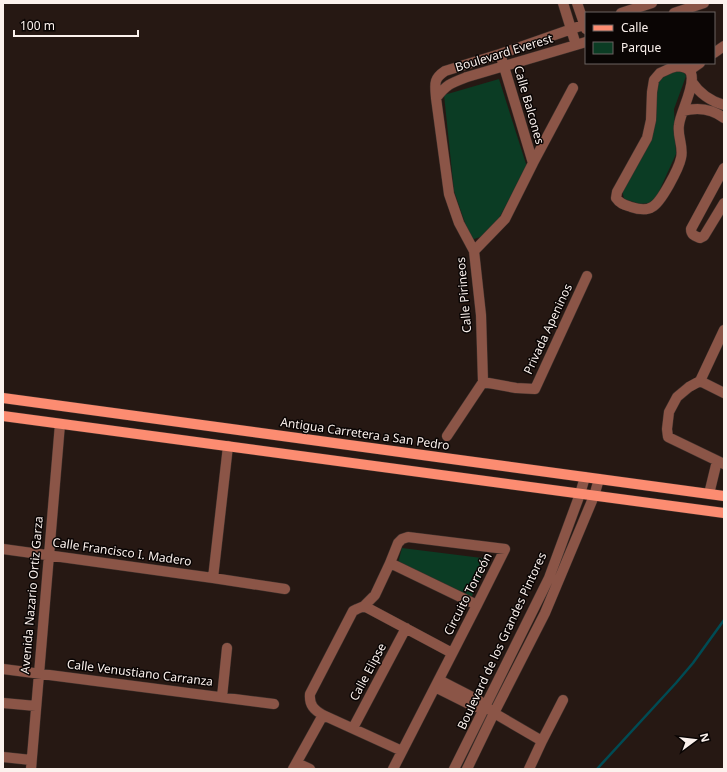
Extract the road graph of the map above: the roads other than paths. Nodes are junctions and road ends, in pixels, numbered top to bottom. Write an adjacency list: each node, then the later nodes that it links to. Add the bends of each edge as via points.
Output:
1 (563, 3): 9 (street)
2 (577, 3): 7 (street)
3 (652, 3): 5 (street)
4 (704, 3): 6 (street)
5 (624, 12)
6 (677, 12)
7 (585, 23)
8 (585, 26): 9 (street, Boulevard Everest)
9 (571, 29): 10 (street); 13 (street, Boulevard Everest)
10 (581, 43): 15 (street, Boulevard Everest)
11 (724, 46): 12 (street)
12 (715, 52)
13 (500, 54): 15 (street, Calle Balcones); 17 (street, Boulevard Everest, via 445,71)
14 (699, 64): 16 (street)
15 (504, 66): 20 (street, Boulevard Everest, via 450,83); 24 (street, Calle Balcones)
16 (690, 70): 18 (street); 22 (street, via 678,66 660,73 654,80 647,138 617,192 618,202 639,209 652,208 660,200 681,158 678,125)
17 (438, 76): 20 (street, Calle Pirineos, via 435,83)
18 (692, 82): 21 (street, via 703,95); 22 (street)
19 (573, 88): 24 (street)
20 (436, 98): 27 (street, Calle Pirineos, via 449,194 458,223)
21 (724, 105)
22 (683, 111): 23 (street, via 699,108)
23 (724, 118)
24 (533, 163): 27 (street, via 505,219)
25 (724, 168): 26 (street, via 692,229 692,234 700,238 704,236)
26 (724, 202)
27 (474, 251): 31 (street, Calle Pirineos, via 481,315)
28 (587, 276): 31 (street, Privada Apeninos, via 535,389)
29 (724, 330): 30 (street)
30 (700, 381): 32 (street); 38 (street, via 677,397 669,412 668,437)
31 (482, 382): 36 (street)
32 (724, 393)
33 (3, 398): 39 (main road, Antigua Carretera a San Pedro)
34 (3, 416): 35 (main road)
35 (60, 424): 37 (main road); 47 (street, Avenida Nazario Ortiz Garza)
36 (446, 436)
37 (228, 446): 41 (main road); 49 (street)
38 (720, 462): 42 (street)
39 (585, 477): 40 (main road, Antigua Carretera a San Pedro); 41 (street, Boulevard de los Grandes Pintores)
40 (599, 479): 42 (main road, Antigua Carretera a San Pedro); 43 (street, Boulevard de los Grandes Pintores)
41 (580, 494): 43 (main road); 64 (street, Boulevard de los Grandes Pintores, via 549,578)
42 (709, 494): 44 (main road, Antigua Carretera a San Pedro)
43 (594, 496): 45 (main road); 65 (street, Boulevard de los Grandes Pintores, via 545,613)
44 (724, 496)
45 (724, 513)
46 (3, 549): 47 (street, Calle Francisco I. Madero)
47 (48, 555): 49 (street, Calle Francisco I. Madero); 57 (street, Avenida Nazario Ortiz Garza)
48 (390, 563): 51 (street); 51 (street, Circuito Torreón, via 398,543 408,537 505,549); 52 (street, Circuito Torreón, via 375,595)
49 (213, 578): 50 (street, Calle Francisco I. Madero)
50 (284, 589)
51 (477, 605): 55 (street, Circuito Torreón)
52 (364, 606): 53 (street); 66 (street, via 353,611 310,694 312,706)
53 (406, 628): 55 (street); 67 (street, Calle Elipse)
54 (227, 648): 59 (street)
55 (452, 653): 58 (street, Circuito Torreón)
56 (3, 669): 57 (street, Calle Venustiano Carranza)
57 (39, 673): 59 (street, Calle Venustiano Carranza); 63 (street, Avenida Nazario Ortiz Garza)
58 (437, 683): 64 (street, via 475,707); 69 (street, Circuito Torreón)
59 (222, 697): 62 (street, Calle Venustiano Carranza)
60 (563, 700): 68 (street)
61 (3, 703): 63 (street)
62 (274, 704)
63 (36, 706): 71 (street, Avenida Nazario Ortiz Garza)
64 (486, 706): 65 (street); 75 (street, Boulevard de los Grandes Pintores)
65 (494, 713): 68 (street); 76 (street, Boulevard de los Grandes Pintores)
66 (323, 715): 67 (street); 72 (street)
67 (354, 728): 69 (street)
68 (542, 741): 77 (street)
69 (402, 751): 74 (street, Circuito Torreón)
70 (3, 756): 71 (street)
71 (31, 764)
72 (295, 766): 73 (street)
73 (310, 769)
74 (393, 769)
75 (454, 769)
76 (467, 769)
77 (529, 769)

